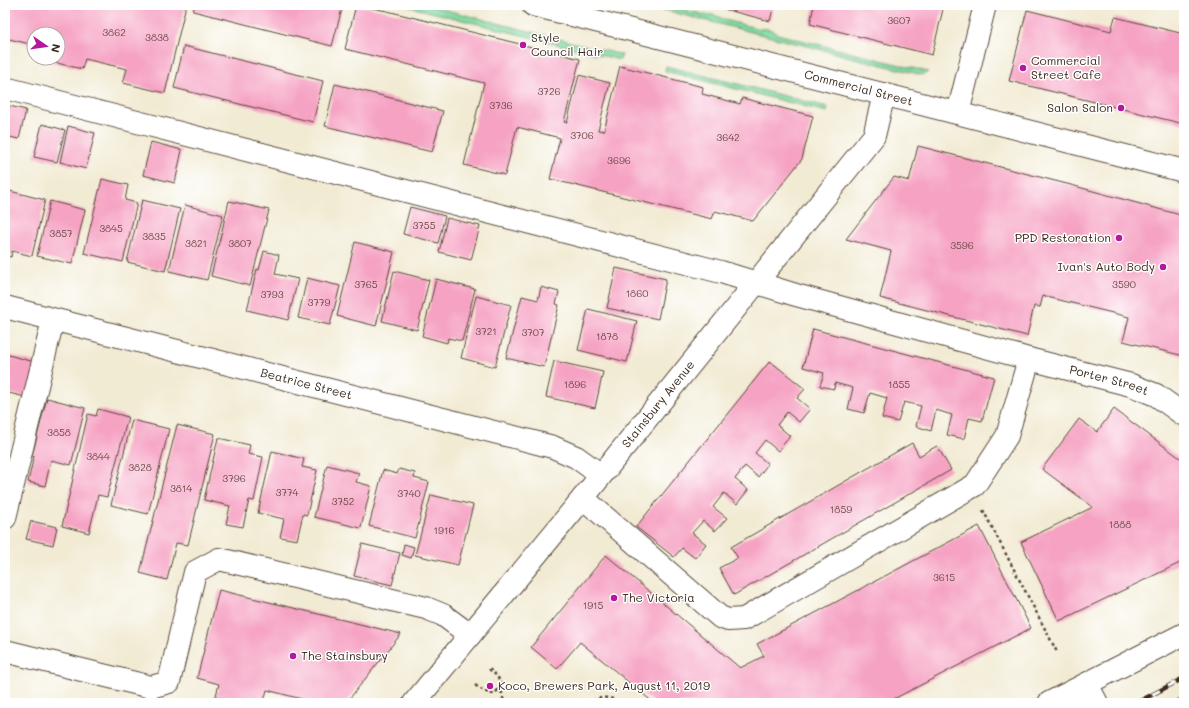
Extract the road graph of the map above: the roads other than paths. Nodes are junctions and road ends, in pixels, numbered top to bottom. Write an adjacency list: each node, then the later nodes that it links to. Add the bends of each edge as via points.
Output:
1 (533, 5): 4 (street, Commercial Street)
2 (985, 5): 5 (street)
3 (5, 88): 7 (street, Porter Street)
4 (884, 94): 5 (street, Commercial Street); 7 (street, Stainsbury Avenue, via 874,136)
5 (958, 113): 6 (street, Commercial Street)
6 (1184, 171)
7 (755, 282): 10 (street, Porter Street); 12 (street, Stainsbury Avenue)
8 (5, 307): 9 (street, Beatrice Street)
9 (53, 320): 12 (street, Beatrice Street, via 553,447 576,457); 14 (street)
10 (1029, 359): 11 (street, Porter Street, via 1131,385 1156,394); 13 (street, via 1007,436 975,485 744,618 728,620 720,617)
11 (1184, 415)
12 (601, 475): 13 (street, Stainsbury Avenue)
13 (583, 498): 16 (street, Stainsbury Avenue)
14 (5, 518)
15 (1184, 634): 18 (street)
16 (470, 635): 17 (street, via 443,615 426,608 219,559 195,572 169,682 151,687); 19 (street, Stainsbury Avenue)
17 (5, 651)
18 (1087, 684): 20 (street); 21 (street)
19 (414, 703)
20 (1049, 703)
21 (1097, 703)

